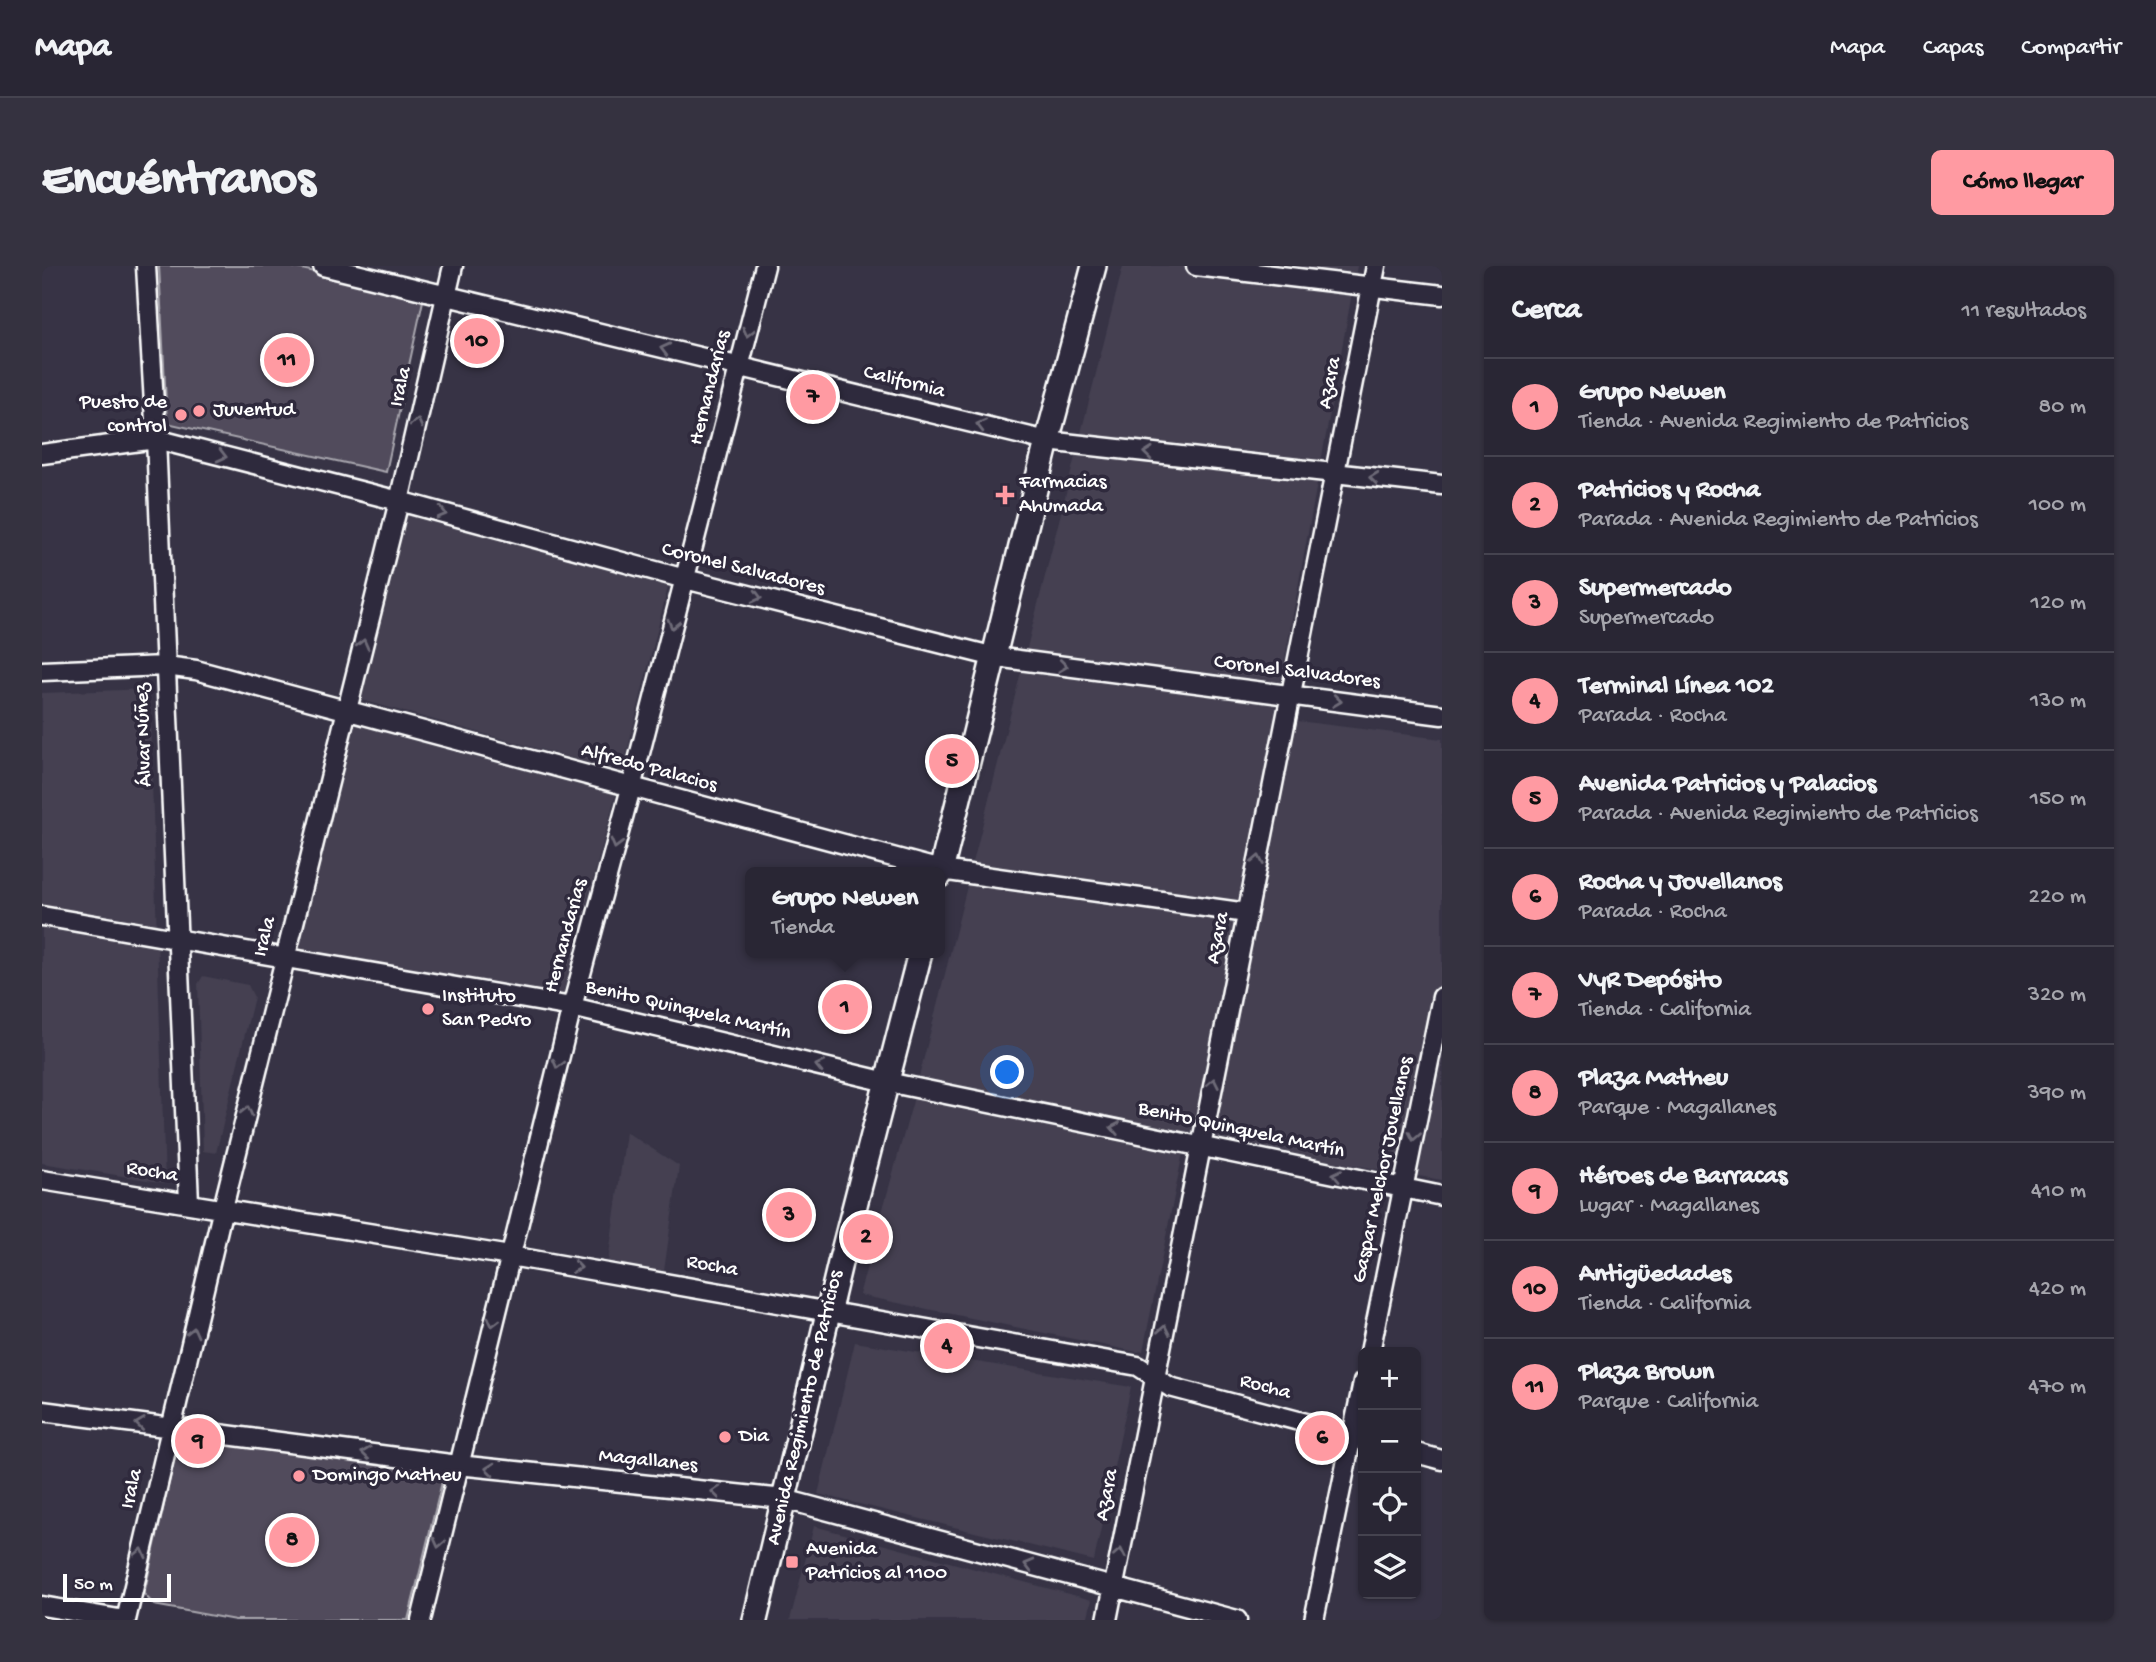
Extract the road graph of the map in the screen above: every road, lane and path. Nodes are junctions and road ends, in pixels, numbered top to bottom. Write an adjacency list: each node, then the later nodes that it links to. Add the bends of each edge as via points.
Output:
1 (146, 266): 12 (street, Álvar Núñez)
2 (323, 266): 9 (street, California)
3 (453, 266): 9 (street, Irala)
4 (765, 266): 11 (street, Hernandarias, one-way to 11)
5 (1094, 266): 13 (main road)
6 (1196, 266): 8 (street)
7 (1376, 266): 8 (street, Azara)
8 (1372, 286): 10 (street); 15 (street, Azara)
9 (446, 295): 11 (street, California, one-way to 9); 17 (street, Irala, one-way to 9)
10 (1442, 295)
11 (740, 367): 13 (street, California, one-way to 11); 18 (street, Hernandarias)
12 (156, 439): 14 (street, Coronel Salvadores); 17 (street, Coronel Salvadores, one-way to 17); 20 (street, Álvar Núñez)
13 (1047, 441): 15 (street, California, one-way to 13); 19 (main road)
14 (42, 454)
15 (1336, 474): 16 (street, California, one-way to 15); 22 (street, Azara)
16 (1442, 485)
17 (399, 501): 18 (street, Coronel Salvadores, one-way to 18); 23 (street, Irala, one-way to 17)
18 (685, 579): 19 (street, Coronel Salvadores, one-way to 19); 25 (street, Hernandarias, one-way to 25)
19 (995, 657): 22 (street, Coronel Salvadores, one-way to 22); 27 (main road)
20 (165, 666): 21 (street, Alfredo Palacios); 23 (street, Alfredo Palacios); 31 (street, Álvar Núñez)
21 (42, 671)
22 (1290, 695): 24 (street, Coronel Salvadores, one-way to 24); 29 (street, Azara, one-way to 22)
23 (347, 710): 25 (street, Alfredo Palacios); 32 (street, Irala)
24 (1442, 715)
25 (631, 788): 26 (street, Alfredo Palacios); 35 (street, Hernandarias, one-way to 35)
26 (918, 867)
27 (942, 867)
28 (945, 874): 29 (street, Alfredo Palacios)
29 (1247, 913): 37 (street, Azara, one-way to 29)
30 (42, 916): 31 (street, Benito Quinquela Martín)
31 (176, 939): 32 (street, Benito Quinquela Martín); 41 (street, Álvar Núñez)
32 (285, 957): 35 (street, Benito Quinquela Martín); 42 (street, Irala, one-way to 32)
33 (919, 958): 36 (main road, Avenida Regimiento de Patricios)
34 (1442, 997): 39 (street, Gaspar Melchor Jovellanos, one-way to 39)
35 (572, 1007): 36 (street, Benito Quinquela Martín, one-way to 35); 43 (street, Hernandarias, one-way to 43)
36 (887, 1082): 37 (street, Benito Quinquela Martín, one-way to 36); 44 (main road, Avenida Regimiento de Patricios)
37 (1201, 1145): 39 (street, Benito Quinquela Martín, one-way to 37); 46 (street, Azara, one-way to 37)
38 (42, 1180): 41 (street, Rocha)
39 (1404, 1189): 40 (street, Benito Quinquela Martín); 45 (street, Gaspar Melchor Jovellanos)
40 (1442, 1196)
41 (189, 1202): 42 (street, Rocha)
42 (223, 1208): 43 (street, Rocha); 48 (street, Irala, one-way to 42)
43 (510, 1256): 44 (street, Rocha, one-way to 44); 52 (street, Hernandarias, one-way to 52)
44 (829, 1310): 46 (street, Rocha, via 1138,1366); 53 (main road, Avenida Regimiento de Patricios)
45 (1371, 1347)
46 (1154, 1376): 49 (street, Rocha, via 1170,1387); 54 (street, Azara, one-way to 46)
47 (42, 1411): 48 (street, Magallanes, one-way to 47)
48 (170, 1428): 52 (street, Magallanes, one-way to 48); 56 (street, Irala, one-way to 48)
49 (1358, 1437): 61 (street)
50 (1421, 1454): 51 (street)
51 (1442, 1460)
52 (458, 1465): 53 (street, Magallanes, one-way to 52); 57 (street, Hernandarias, one-way to 57)
53 (784, 1499): 54 (street, Magallanes, one-way to 53); 58 (main road, Avenida Regimiento de Patricios)
54 (1113, 1587): 59 (street, Azara); 60 (street, Magallanes)
55 (42, 1606): 56 (street)
56 (125, 1620)
57 (421, 1620)
58 (755, 1620)
59 (1107, 1620)
60 (1237, 1620)
61 (1314, 1620)

